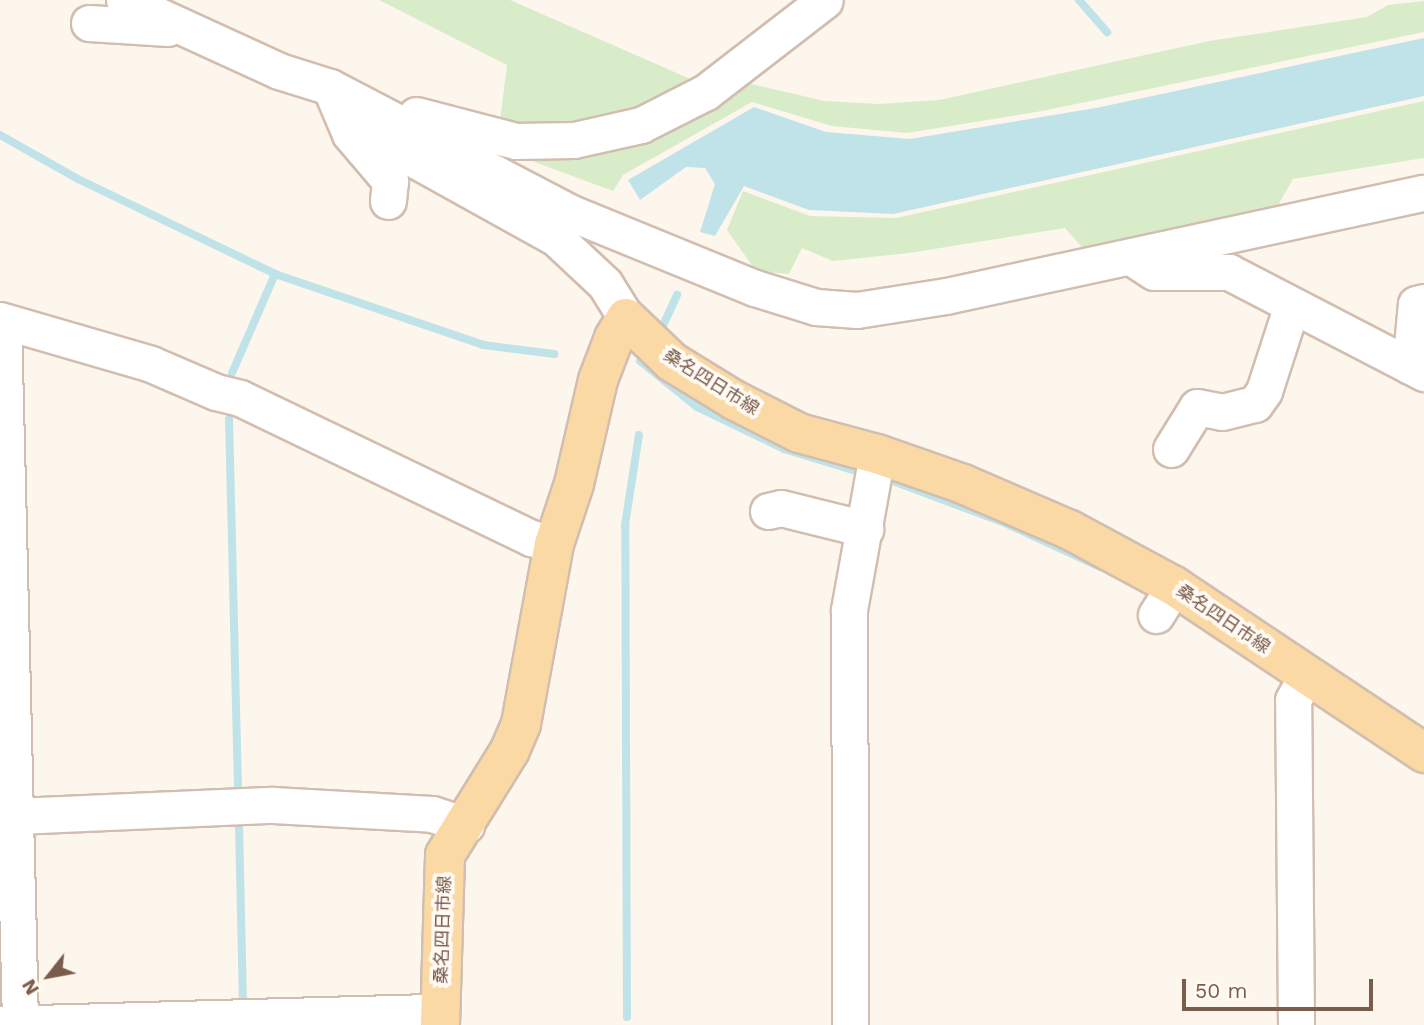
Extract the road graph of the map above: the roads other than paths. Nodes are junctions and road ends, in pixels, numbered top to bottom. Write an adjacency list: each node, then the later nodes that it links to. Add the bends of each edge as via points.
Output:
1 (124, 0): 4 (street)
2 (825, 0): 5 (street, via 706,92 641,125 574,140 516,141 446,125)
3 (89, 23): 4 (street)
4 (189, 30): 5 (street, via 279,71)
5 (330, 88): 7 (street, via 350,134 390,181); 9 (street, via 408,156 556,238); 13 (street, via 571,213 743,284)
6 (1424, 193): 10 (street)
7 (388, 201)
8 (505, 239): 9 (street, via 565,264)
9 (573, 252): 15 (street, via 605,284)
10 (1129, 257): 12 (street, via 1154,272 1229,272); 13 (street, via 895,305 857,310)
11 (1424, 302): 17 (street, via 1416,304)
12 (1292, 305): 17 (street); 18 (street, via 1264,391 1255,404 1222,412 1198,407)
13 (816, 307): 16 (street, via 842,324)
14 (1, 321): 22 (street, via 151,364 240,398 362,460 531,538); 25 (street)
15 (620, 328): 19 (main road, 桑名四日市線, via 734,400 799,433); 22 (main road, 桑名四日市線, via 598,380 574,484)
16 (879, 333)
17 (1417, 369)
18 (1171, 449)
19 (877, 454): 21 (street); 23 (main road, 桑名四日市線, via 963,484 1070,530 1165,600)
20 (768, 511): 21 (street)
21 (867, 513): 29 (street, via 849,610)
22 (554, 544): 26 (main road, 桑名四日市線, via 521,724)
23 (1300, 687): 24 (main road, 桑名四日市線); 30 (street)
24 (1424, 753)
25 (16, 816): 26 (street, via 273,805 432,814); 28 (street)
26 (466, 825): 27 (main road, 桑名四日市線, via 445,855)
27 (440, 1019): 28 (street)
28 (13, 1024)
29 (850, 1025)
30 (1296, 1025)

